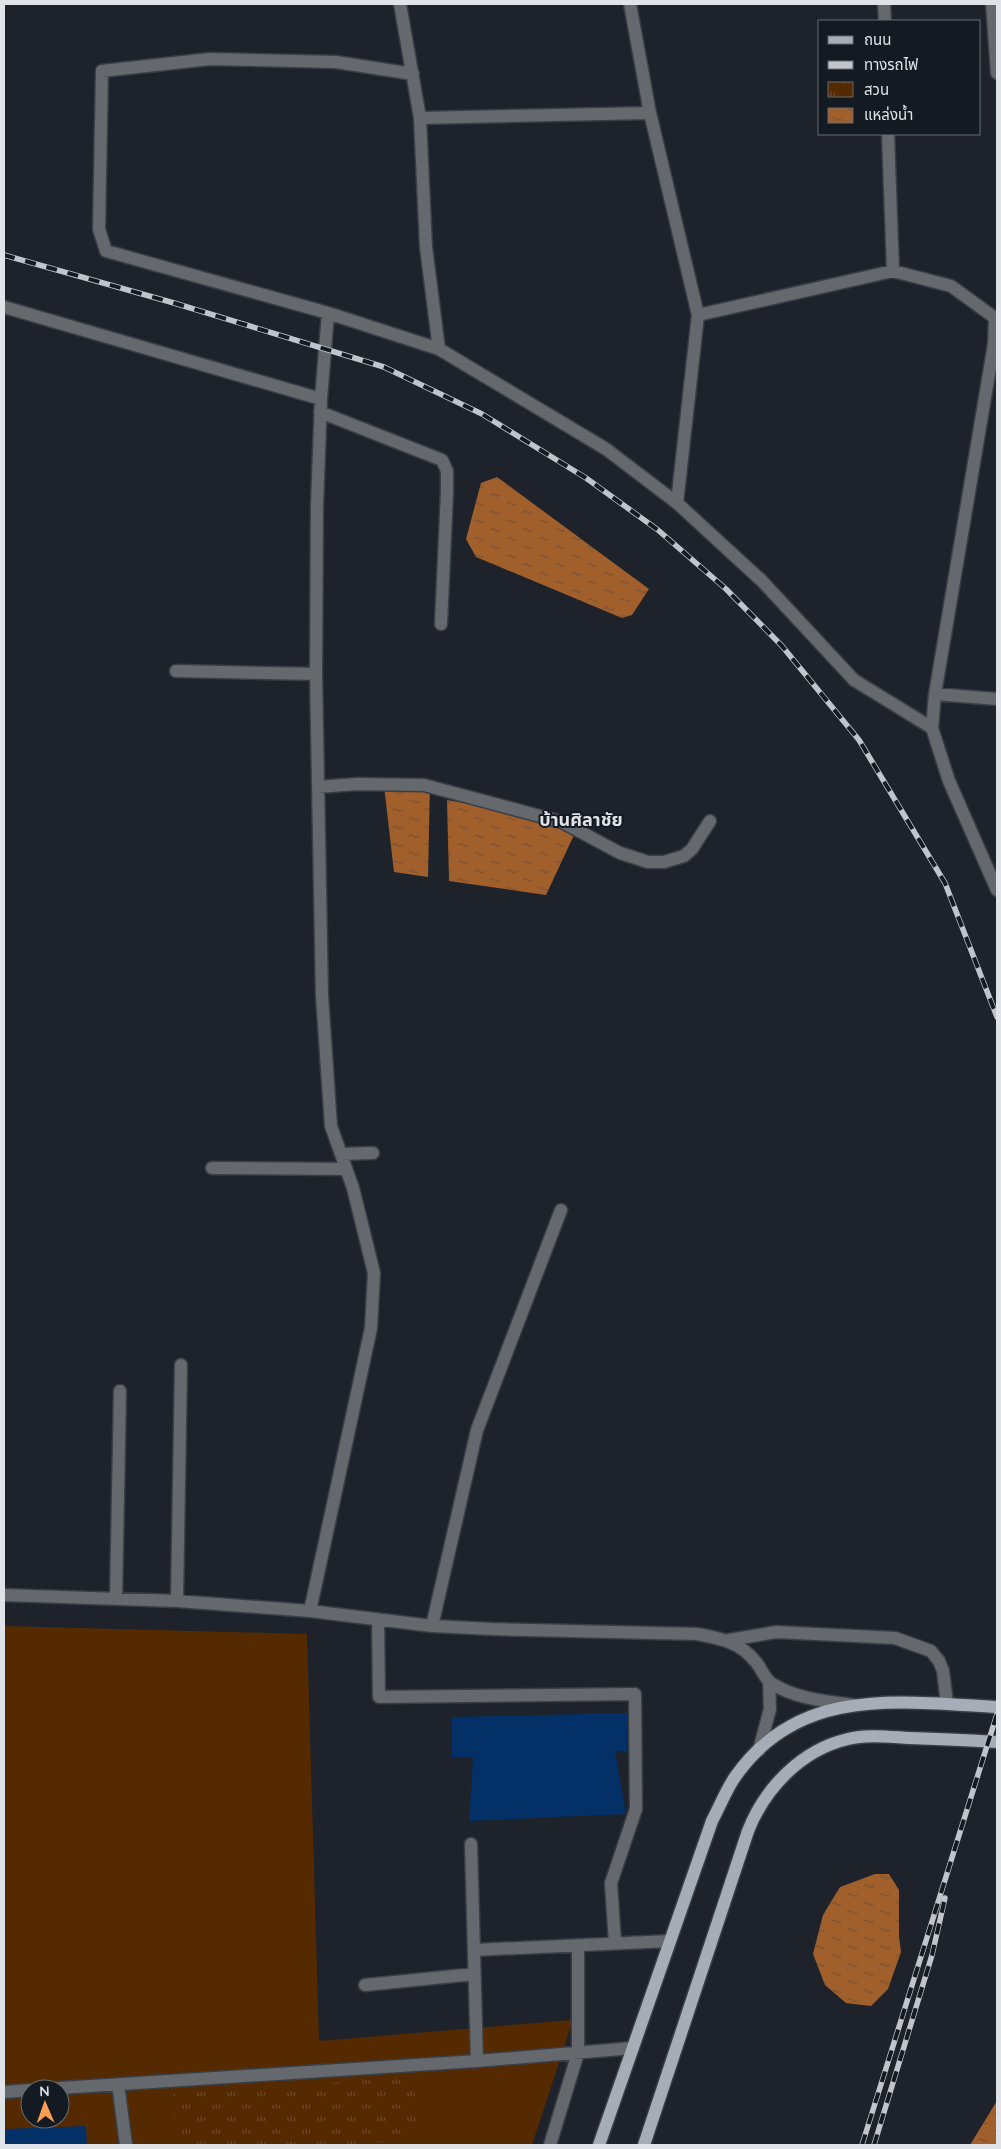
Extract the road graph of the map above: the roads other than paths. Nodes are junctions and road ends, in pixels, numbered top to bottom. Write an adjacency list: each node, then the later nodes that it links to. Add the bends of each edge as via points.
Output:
1 (400, 4): 7 (street)
2 (630, 4): 8 (street)
3 (884, 4): 5 (street)
4 (992, 4): 6 (street)
5 (885, 20)
6 (997, 73)
7 (412, 74): 9 (street); 13 (street, via 336,62 210,59 102,70 99,229 106,251)
8 (650, 113): 9 (street); 15 (street)
9 (420, 118): 16 (street, via 426,247)
10 (888, 135): 11 (street)
11 (893, 271): 14 (street, via 951,286); 15 (street)
12 (4, 307): 17 (street)
13 (328, 313): 16 (street); 17 (street)
14 (996, 314): 22 (street, via 994,344)
15 (698, 315): 18 (street)
16 (439, 349): 18 (street, via 606,449)
17 (320, 406): 19 (street, via 442,460 447,471 448,492); 21 (street, via 316,506)
18 (677, 503): 24 (street, via 762,581 854,680)
19 (441, 624)
20 (176, 671): 21 (street)
21 (316, 674): 25 (street)
22 (935, 694): 23 (street); 24 (street)
23 (997, 699)
24 (932, 728): 27 (street, via 949,782)
25 (318, 787): 26 (street, via 424,784 562,822 620,853 648,862 664,862 684,856); 29 (street, via 322,996 331,1126)
26 (710, 821)
27 (997, 890)
28 (373, 1153): 29 (street)
29 (341, 1154): 31 (street)
30 (212, 1168): 31 (street)
31 (345, 1169): 38 (street, via 353,1188 374,1274 371,1328)
32 (561, 1210): 40 (street, via 477,1430)
33 (181, 1365): 37 (street)
34 (120, 1391): 36 (street)
35 (4, 1595): 36 (street)
36 (116, 1599): 37 (street)
37 (177, 1601): 38 (street)
38 (310, 1611): 39 (street)
39 (378, 1619): 40 (street); 50 (street, via 379,1697 635,1694 636,1809 611,1883)
40 (432, 1626): 41 (street, via 580,1633 697,1634)
41 (729, 1640): 42 (street, via 754,1659); 43 (street, via 776,1632 895,1638 931,1651 939,1661)
42 (769, 1682): 44 (street, via 809,1699); 47 (street, via 770,1709)
43 (947, 1704): 44 (main road); 45 (main road)
44 (853, 1705): 47 (main road, via 823,1711 791,1723)
45 (997, 1707)
46 (997, 1742): 65 (main road, via 881,1736 848,1739 815,1752 787,1771 757,1810 751,1824)
47 (759, 1750): 49 (main road, via 736,1777 712,1821)
48 (471, 1844): 52 (street)
49 (670, 1941): 50 (street); 55 (main road)
50 (615, 1943): 51 (street)
51 (578, 1945): 52 (street); 56 (street)
52 (474, 1950): 53 (street)
53 (474, 1974): 54 (street); 57 (street)
54 (365, 1985)
55 (633, 2048): 56 (street); 64 (main road)
56 (578, 2053): 57 (street); 63 (street)
57 (477, 2061): 58 (street)
58 (118, 2084): 59 (street); 62 (street)
59 (70, 2087)
60 (20, 2091): 61 (street)
61 (4, 2092)
62 (126, 2145)
63 (550, 2145)
64 (600, 2145)
65 (644, 2145)

